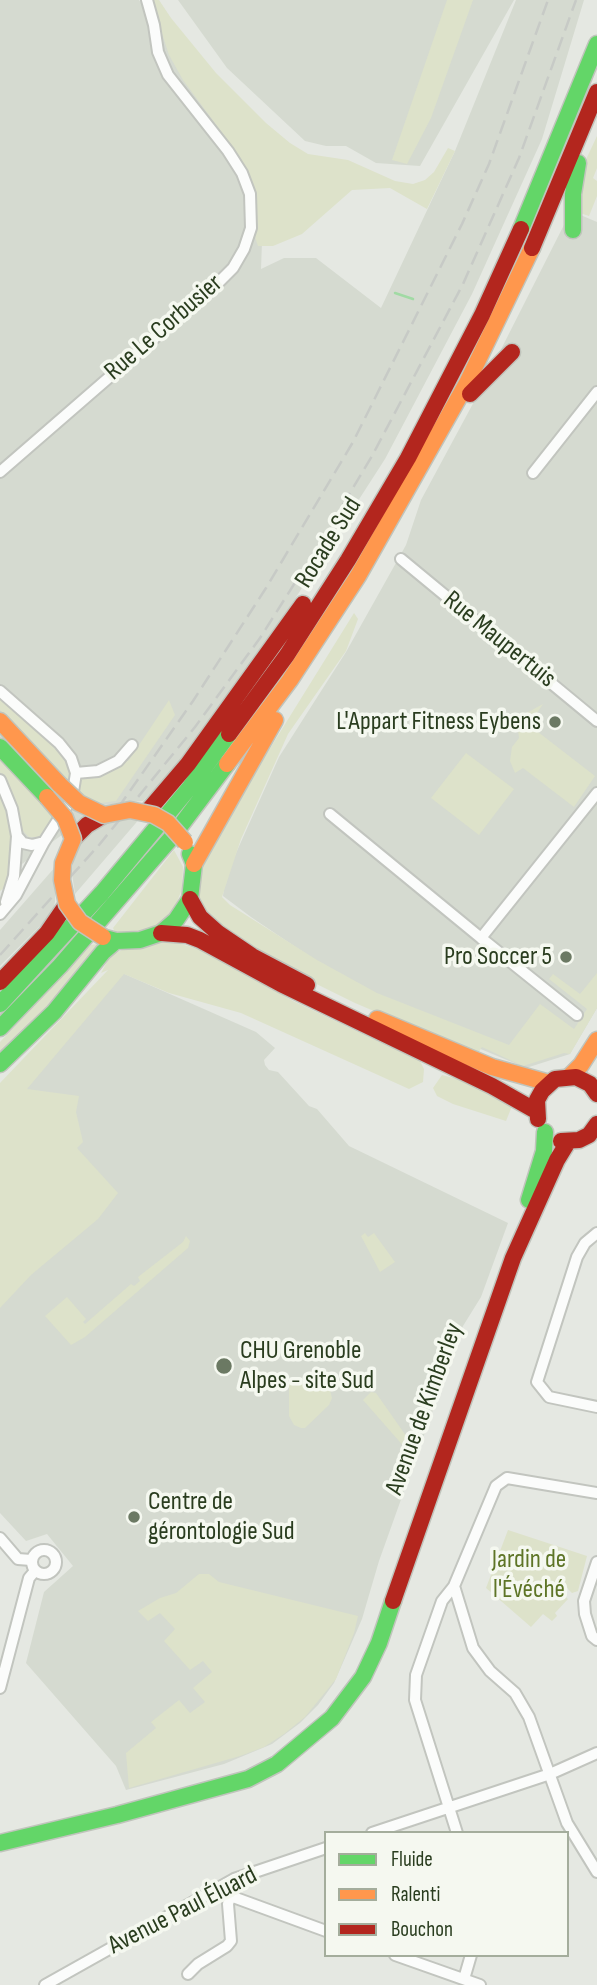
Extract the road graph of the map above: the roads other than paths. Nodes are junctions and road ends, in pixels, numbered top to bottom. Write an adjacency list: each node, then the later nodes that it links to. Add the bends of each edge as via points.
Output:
1 (146, 2): 10 (street, Rue Le Corbusier, via 168,75 242,173 252,211 247,238 233,268 219,282)
2 (597, 44): 8 (main road, Rocade Sud, via 516,240)
3 (597, 92): 9 (main road, Rocade Sud, via 532,247)
4 (597, 104): 5 (main road, via 575,178)
5 (572, 230)
6 (512, 352): 9 (main road, via 477,385)
7 (597, 392): 11 (street)
8 (433, 411): 22 (main road, via 261,665); 36 (main road, Rocade Sud, via 342,570 237,724 136,853)
9 (447, 423): 13 (main road, Rocade Sud)
10 (0, 472)
11 (533, 474)
12 (401, 559): 15 (street, Rue Maupertuis)
13 (358, 576): 28 (main road); 38 (main road, Rocade Sud, via 290,680 172,837)
14 (0, 691): 19 (street, via 59,743)
15 (597, 720)
16 (0, 721): 24 (main road, bridge, via 79,803)
17 (132, 745): 19 (street, via 118,761 98,771)
18 (0, 747): 26 (main road, bridge, via 65,818)
19 (76, 773): 27 (street, via 72,798)
20 (0, 780): 25 (street)
21 (595, 801): 33 (street)
22 (147, 812): 24 (main road, bridge); 28 (main road, bridge, via 169,823 185,842)
23 (330, 814): 33 (street)
24 (104, 815): 26 (main road)
25 (17, 836): 27 (street, via 23,843); 31 (street, via 14,876)
26 (73, 839): 30 (main road, bridge, via 63,863)
27 (44, 842): 31 (street, via 16,895)
28 (194, 864): 29 (main road)
29 (190, 899): 32 (main road); 43 (main road, via 200,917 218,933 289,976 492,1067)
30 (67, 904): 34 (main road, bridge, via 80,922); 35 (main road, via 47,933)
31 (1, 913)
32 (161, 933): 34 (main road, via 140,940); 45 (main road, via 200,940)
33 (481, 938): 37 (street)
34 (109, 939): 40 (main road, via 54,1012)
35 (0, 982)
36 (0, 1004)
37 (578, 1015)
38 (0, 1028)
39 (597, 1040): 42 (main road)
40 (0, 1064)
41 (597, 1071): 44 (main road)
42 (569, 1077): 43 (main road); 44 (main road, via 583,1080)
43 (549, 1083): 45 (main road, via 537,1100)
44 (596, 1092)
45 (536, 1111): 46 (main road)
46 (545, 1132): 48 (main road); 57 (main road, Avenue de Kimberley, via 531,1194 379,1619)
47 (594, 1132): 48 (main road)
48 (568, 1142): 57 (main road, Avenue de Kimberley, via 513,1258 379,1643 363,1677)
49 (597, 1233): 50 (street, via 577,1257 537,1382 549,1397)
50 (597, 1407)
51 (597, 1493): 54 (street, via 507,1478 496,1486)
52 (0, 1538): 56 (street, via 18,1559 33,1565)
53 (597, 1562): 55 (street, via 584,1601)
54 (454, 1586): 59 (street, via 473,1647 490,1671 515,1693); 60 (street, via 442,1601 416,1675 415,1692)
55 (597, 1640)
56 (0, 1688)
57 (344, 1701): 63 (main road, Avenue de Kimberley, via 332,1718 297,1748 248,1779 117,1815)
58 (597, 1753): 59 (street)
59 (550, 1774): 60 (street); 65 (street, via 570,1829)
60 (448, 1808): 61 (street); 62 (street)
61 (378, 1831)
62 (456, 1831)
63 (1, 1837)
64 (324, 1849): 66 (street, Avenue Paul Éluard)
65 (597, 1872)
66 (214, 1890): 67 (street); 73 (street, Avenue Paul Éluard)
67 (230, 1897): 68 (street); 71 (street, Avenue Paul Éluard, via 231,1941)
68 (324, 1930)
69 (401, 1957): 72 (street)
70 (470, 1957): 72 (street)
71 (188, 1974)
72 (464, 1979): 74 (street)
73 (45, 1985)
74 (480, 1985)

